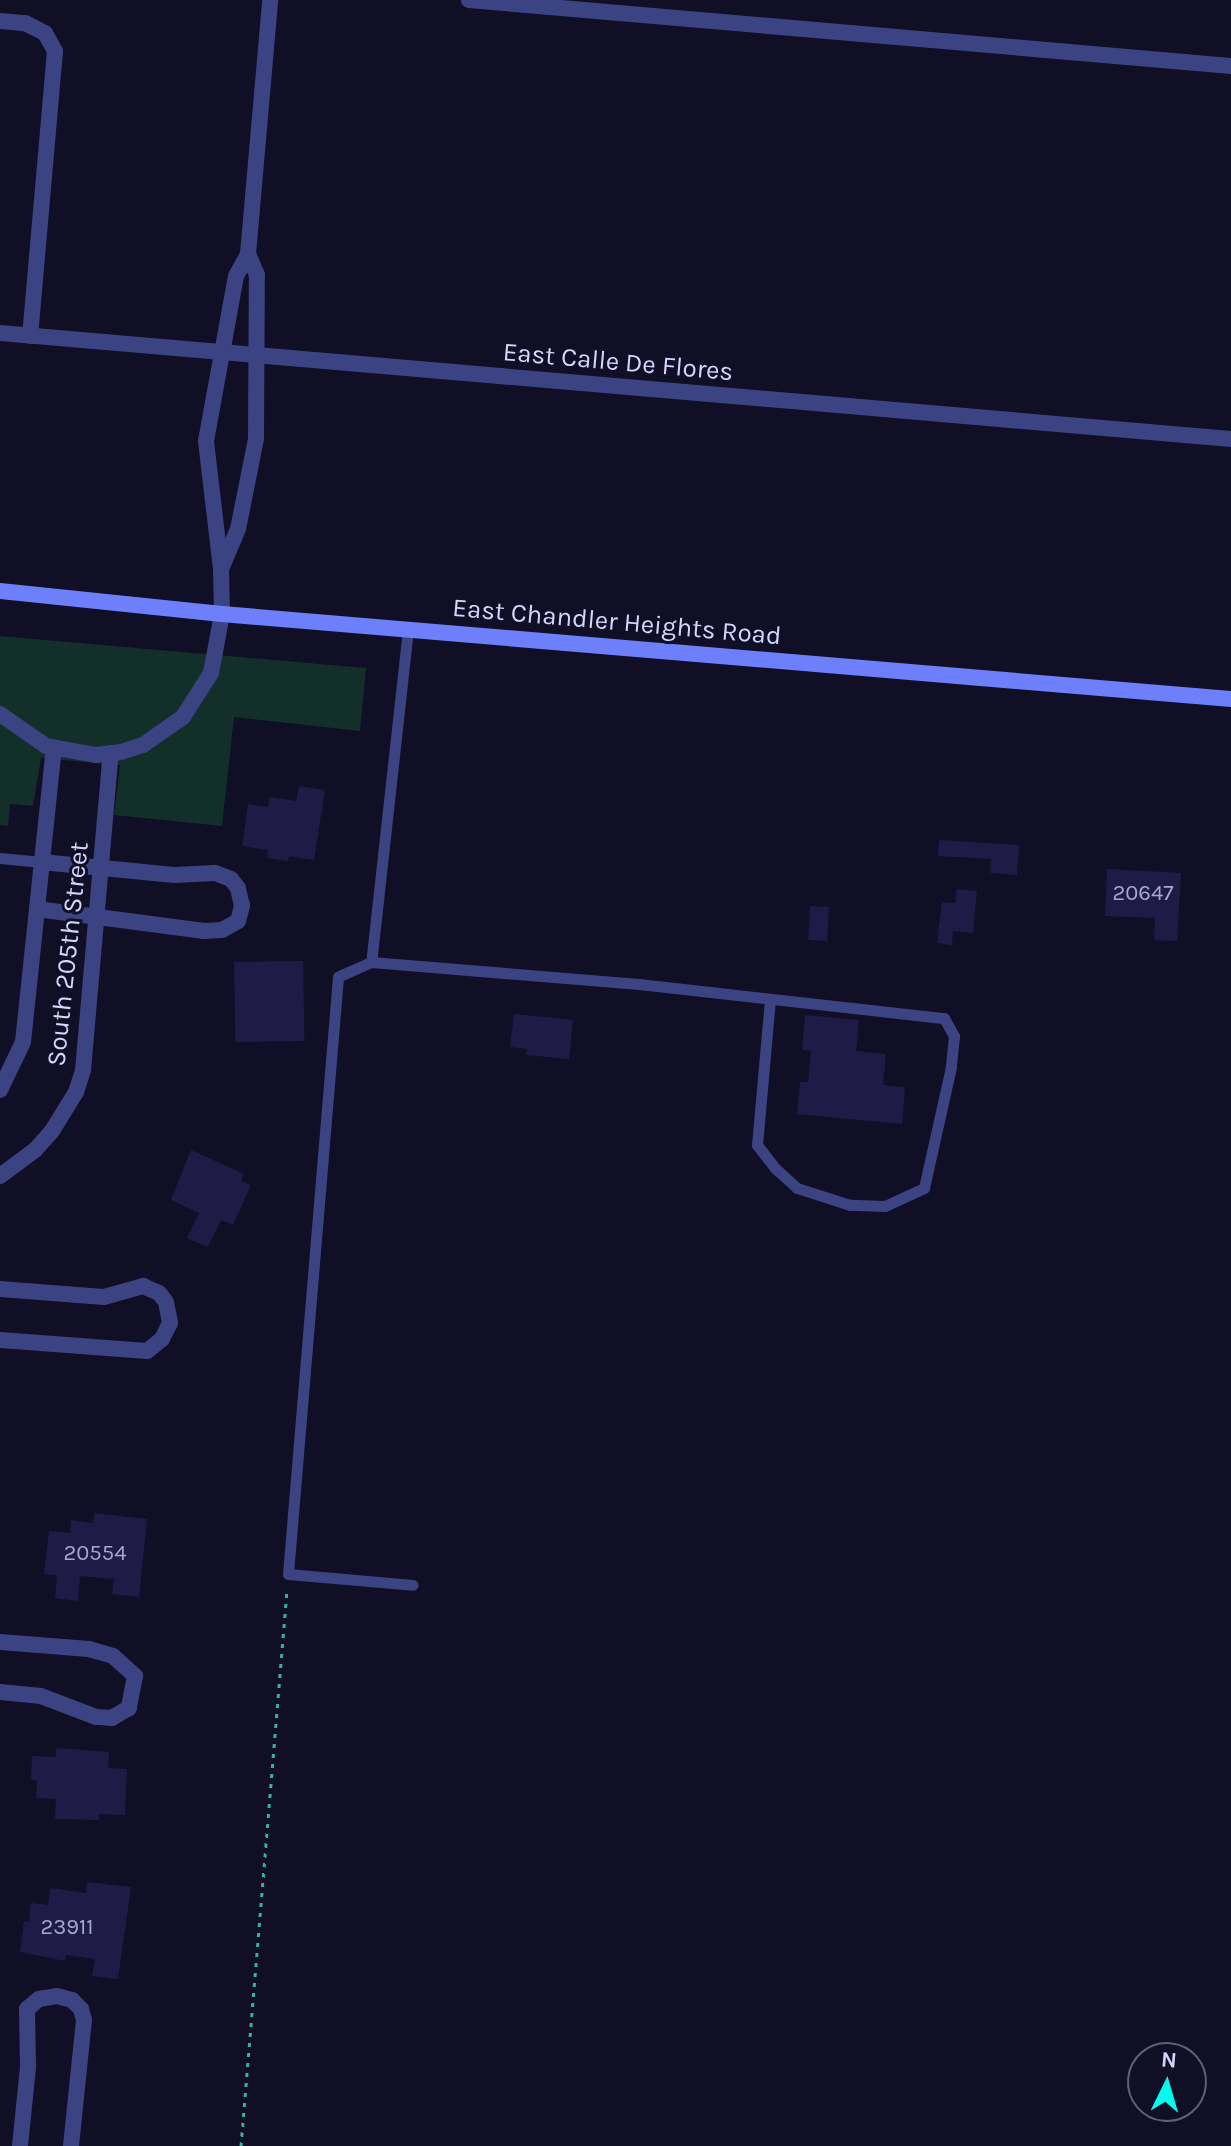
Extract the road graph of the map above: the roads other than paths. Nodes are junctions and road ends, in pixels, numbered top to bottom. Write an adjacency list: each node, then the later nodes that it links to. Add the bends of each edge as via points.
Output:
1 (270, 0): 5 (street)
2 (469, 0): 4 (street)
3 (0, 21): 7 (street, via 25,23 45,33 55,51)
4 (1231, 66)
5 (248, 254): 8 (street, via 236,276); 9 (street, via 257,275)
6 (0, 333): 7 (street, East Calle De Flores)
7 (30, 336): 8 (street, East Calle De Flores)
8 (221, 352): 9 (street, East Calle De Flores); 11 (street, via 206,441)
9 (256, 355): 10 (street, East Calle De Flores); 11 (street, via 256,439 238,529)
10 (1231, 439)
11 (221, 569): 13 (street)
12 (0, 591): 13 (main road, East Chandler Heights Road)
13 (222, 614): 14 (main road, East Chandler Heights Road); 18 (street, via 211,673 183,717 143,745)
14 (408, 629): 15 (main road, East Chandler Heights Road); 24 (lane)
15 (1231, 699)
16 (0, 714): 17 (street, via 28,737)
17 (54, 748): 18 (street); 20 (street, South 205th Street)
18 (111, 753): 21 (street, South 205th Street)
19 (0, 858): 20 (lane)
20 (42, 862): 21 (street); 22 (street, South 205th Street)
21 (102, 868): 23 (street, South 205th Street); 23 (street, via 215,873 231,879 242,906 238,921 222,930)
22 (37, 909): 23 (street); 26 (street, South 205th Street, via 23,1042)
23 (98, 915): 27 (street, South 205th Street, via 87,1047 76,1092 35,1150)
24 (371, 962): 25 (lane); 30 (lane, via 338,977 288,1574)
25 (770, 1000): 25 (lane, via 944,1018 954,1036 951,1067 924,1188 885,1206 850,1205 797,1188 775,1168 757,1145)
26 (0, 1090)
27 (0, 1176)
28 (0, 1289): 29 (street, via 104,1297 143,1286 166,1302 170,1323 147,1351)
29 (0, 1340)
30 (413, 1585)
31 (0, 1642): 32 (street, via 89,1649 113,1656 135,1676 129,1708 112,1718 41,1696)
32 (0, 1692)
33 (20, 2146): 34 (street, via 27,2009 39,1999 57,1996 72,2000 84,2020)
34 (71, 2146)

